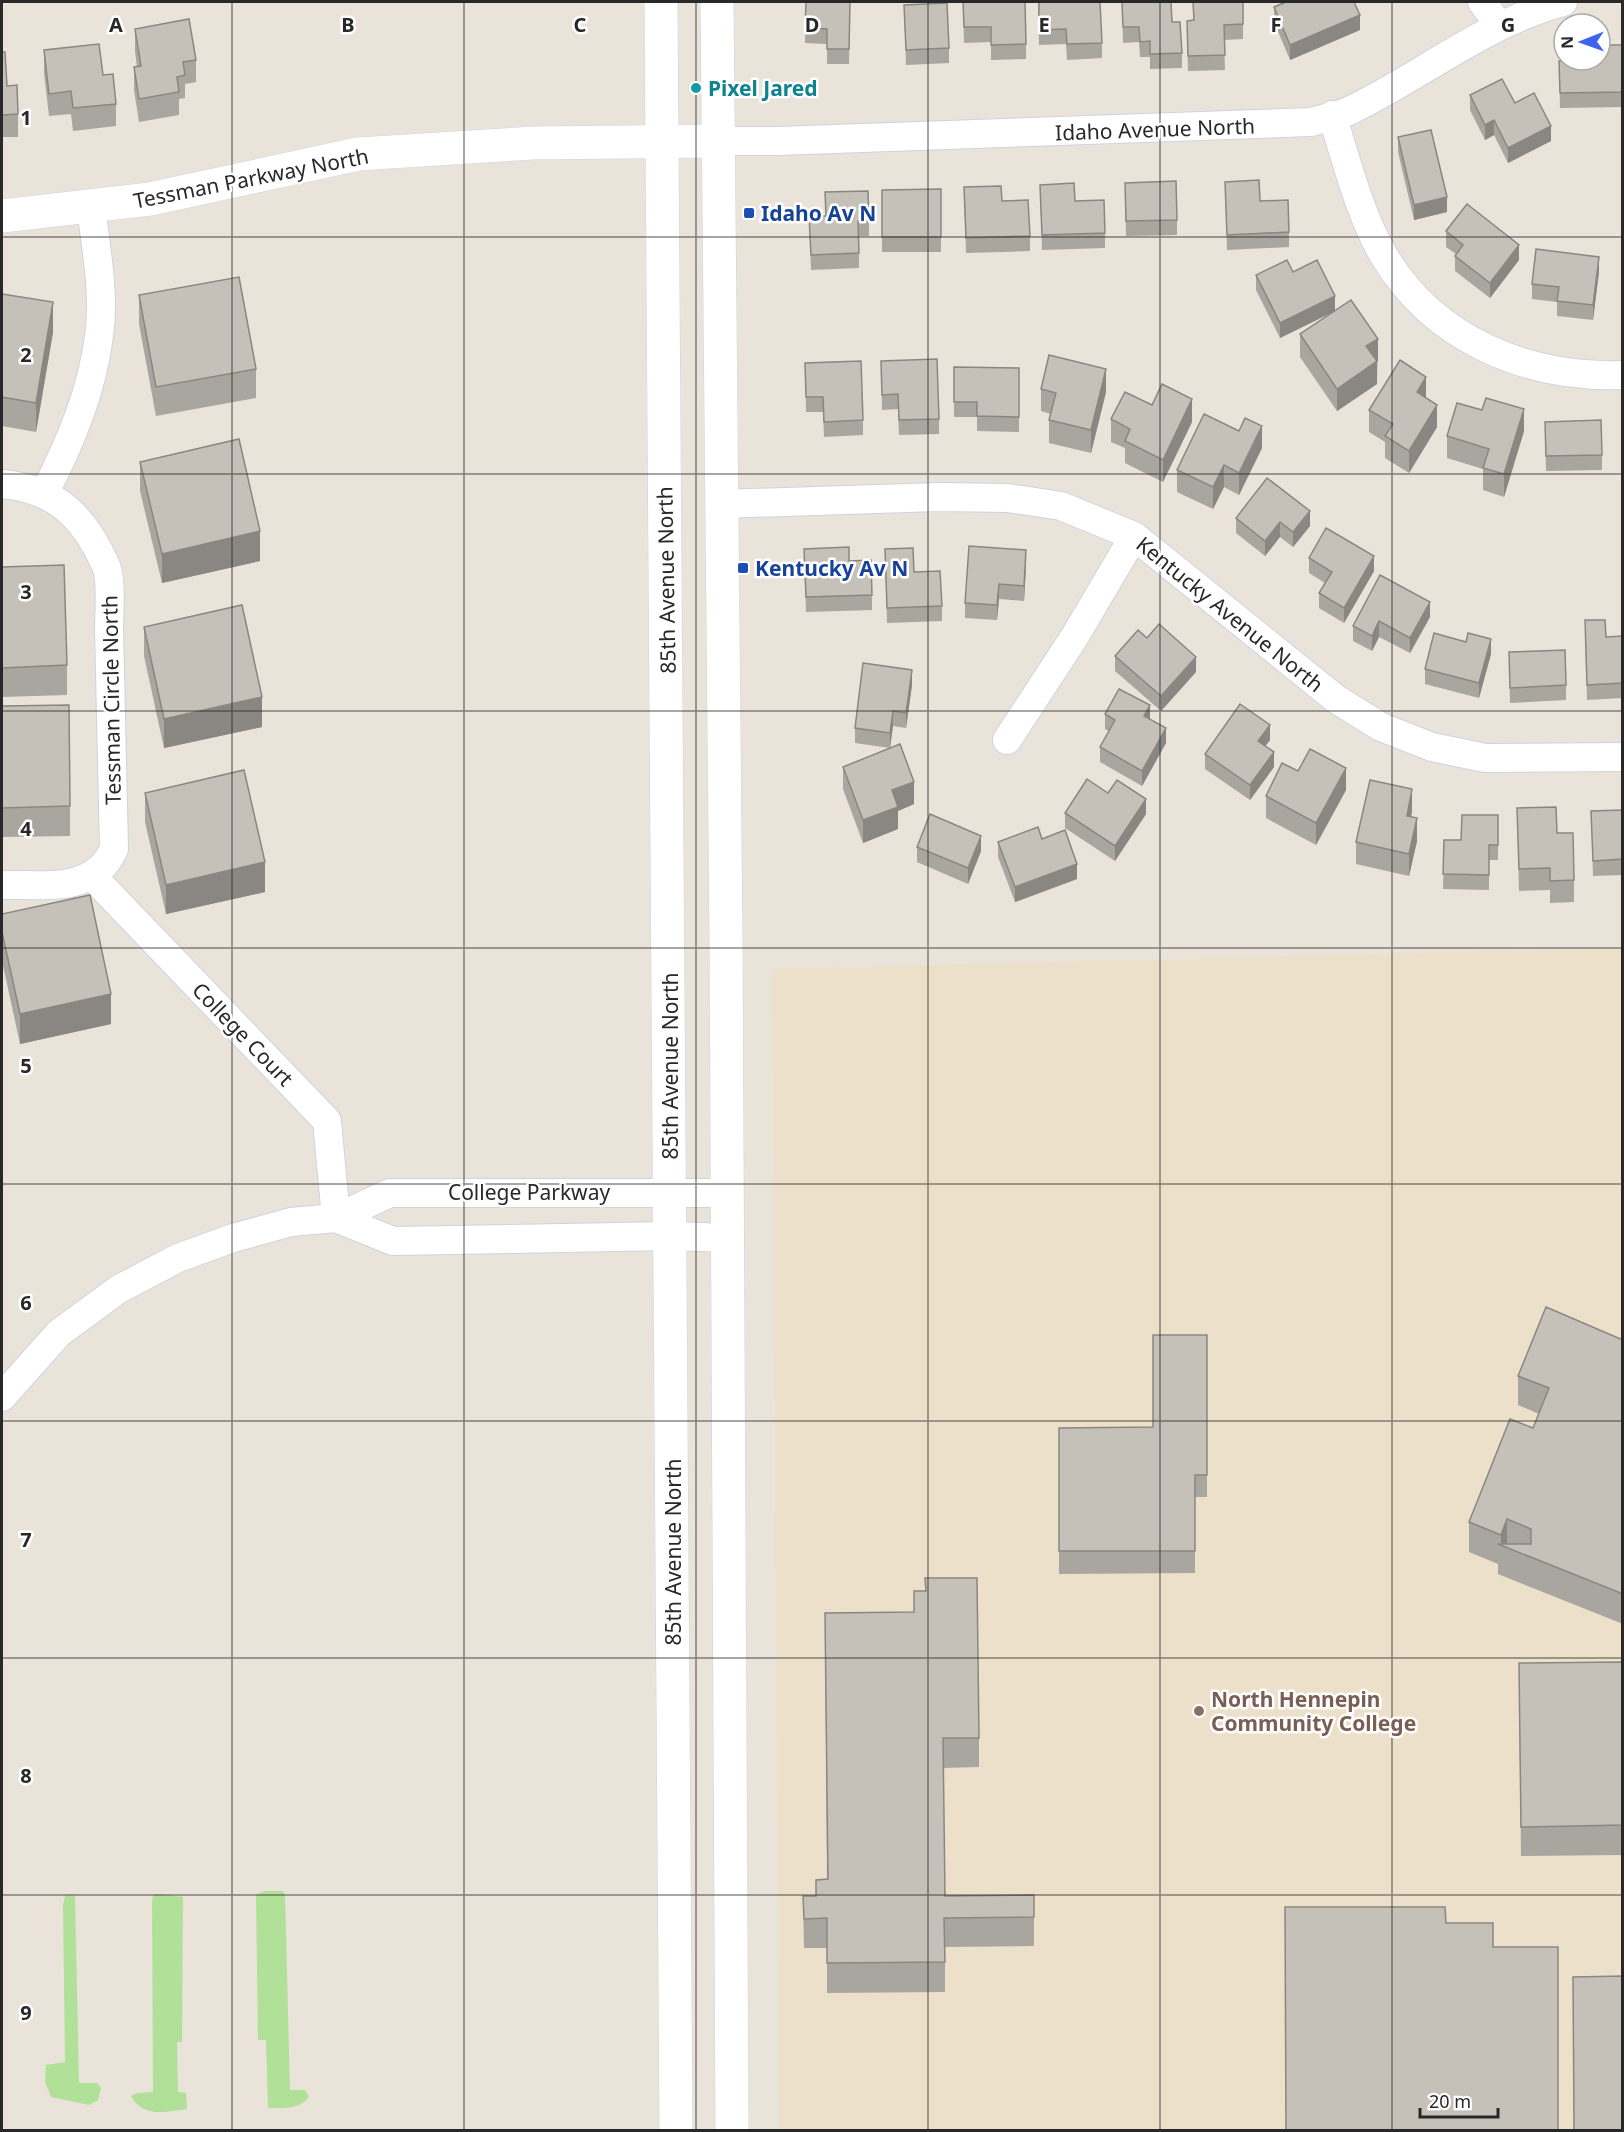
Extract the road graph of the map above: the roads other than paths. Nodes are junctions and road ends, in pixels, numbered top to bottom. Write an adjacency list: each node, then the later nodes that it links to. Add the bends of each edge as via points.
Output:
1 (661, 2): 7 (main road, 85th Avenue North)
2 (717, 2): 8 (main road)
3 (1482, 2): 5 (street)
4 (1563, 2): 5 (street, Idaho Avenue North)
5 (1499, 25): 6 (street, Idaho Avenue North, via 1380,95 1348,112)
6 (1332, 115): 8 (street, Idaho Avenue North, via 1311,122 1273,125); 11 (street, via 1362,210 1385,257 1416,296 1454,331 1499,356 1548,369)
7 (661, 141): 8 (main road, Tessman Parkway North); 9 (main road, Tessman Parkway North, via 532,143 358,154 150,199); 20 (main road, 85th Avenue North)
8 (717, 141): 14 (main road)
9 (91, 207): 10 (main road, Tessman Parkway North); 13 (street, via 100,290 99,335 80,418)
10 (2, 216)
11 (1623, 375)
12 (2, 484): 13 (street, Tessman Circle North)
13 (45, 492): 18 (street, Tessman Circle North, via 80,521 108,568 114,849 107,865)
14 (721, 504): 15 (street, Kentucky Avenue North, via 1008,498 1061,506); 21 (main road)
15 (1134, 536): 16 (street); 17 (street, Kentucky Avenue North, via 1336,699 1381,727 1432,747 1485,758)
16 (1007, 740)
17 (1623, 757)
18 (92, 876): 19 (street, via 68,884); 22 (street, College Court, via 327,1121)
19 (2, 885)
20 (670, 1191): 21 (street, College Parkway); 22 (street, College Parkway, via 390,1193); 23 (main road, 85th Avenue North)
21 (728, 1193): 24 (main road)
22 (336, 1218): 23 (street, College Parkway, via 393,1240); 25 (street, College Parkway, via 291,1222 232,1238 178,1258 120,1289 59,1333)
23 (671, 1236): 24 (street, College Parkway); 26 (main road, 85th Avenue North)
24 (728, 1238): 29 (main road)
25 (2, 1397)
26 (674, 1678): 27 (main road, via 653,1761); 28 (main road, 85th Avenue North)
27 (655, 2130)
28 (676, 2130)
29 (732, 2130)

